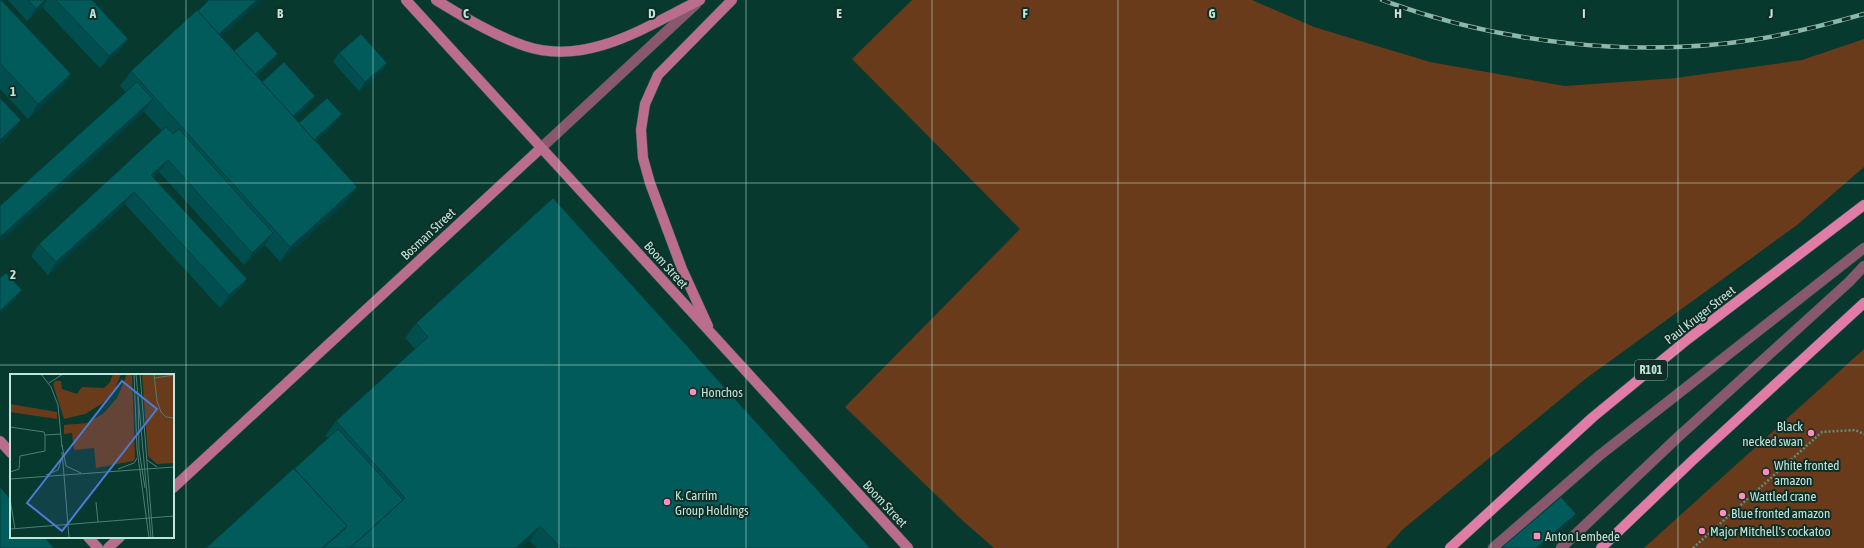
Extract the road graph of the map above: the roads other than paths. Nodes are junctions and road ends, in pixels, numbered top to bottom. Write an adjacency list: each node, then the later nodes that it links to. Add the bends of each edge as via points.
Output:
1 (406, 0): 5 (main road, Boom Street)
2 (436, 0): 3 (main road, via 499,36 526,47 547,51 576,51 620,40)
3 (700, 0): 5 (street, Bosman Street)
4 (732, 0): 10 (main road, via 658,75 645,104 641,130 643,158 650,183 682,269)
5 (540, 148): 10 (main road, Boom Street); 13 (main road, Bosman Street)
6 (1864, 205): 19 (main road, Paul Kruger Street / R101, via 1688,339 1593,417)
7 (1864, 248): 20 (street, via 1600,455)
8 (1864, 266): 21 (street)
9 (1864, 303): 22 (main road)
10 (711, 334): 18 (main road, Boom Street)
11 (0, 441): 12 (main road)
12 (10, 452)
13 (174, 487)
14 (89, 538): 16 (main road)
15 (119, 538): 17 (main road)
16 (98, 548)
17 (108, 548)
18 (908, 548)
19 (1450, 548)
20 (1493, 548)
21 (1562, 548)
22 (1601, 548)

